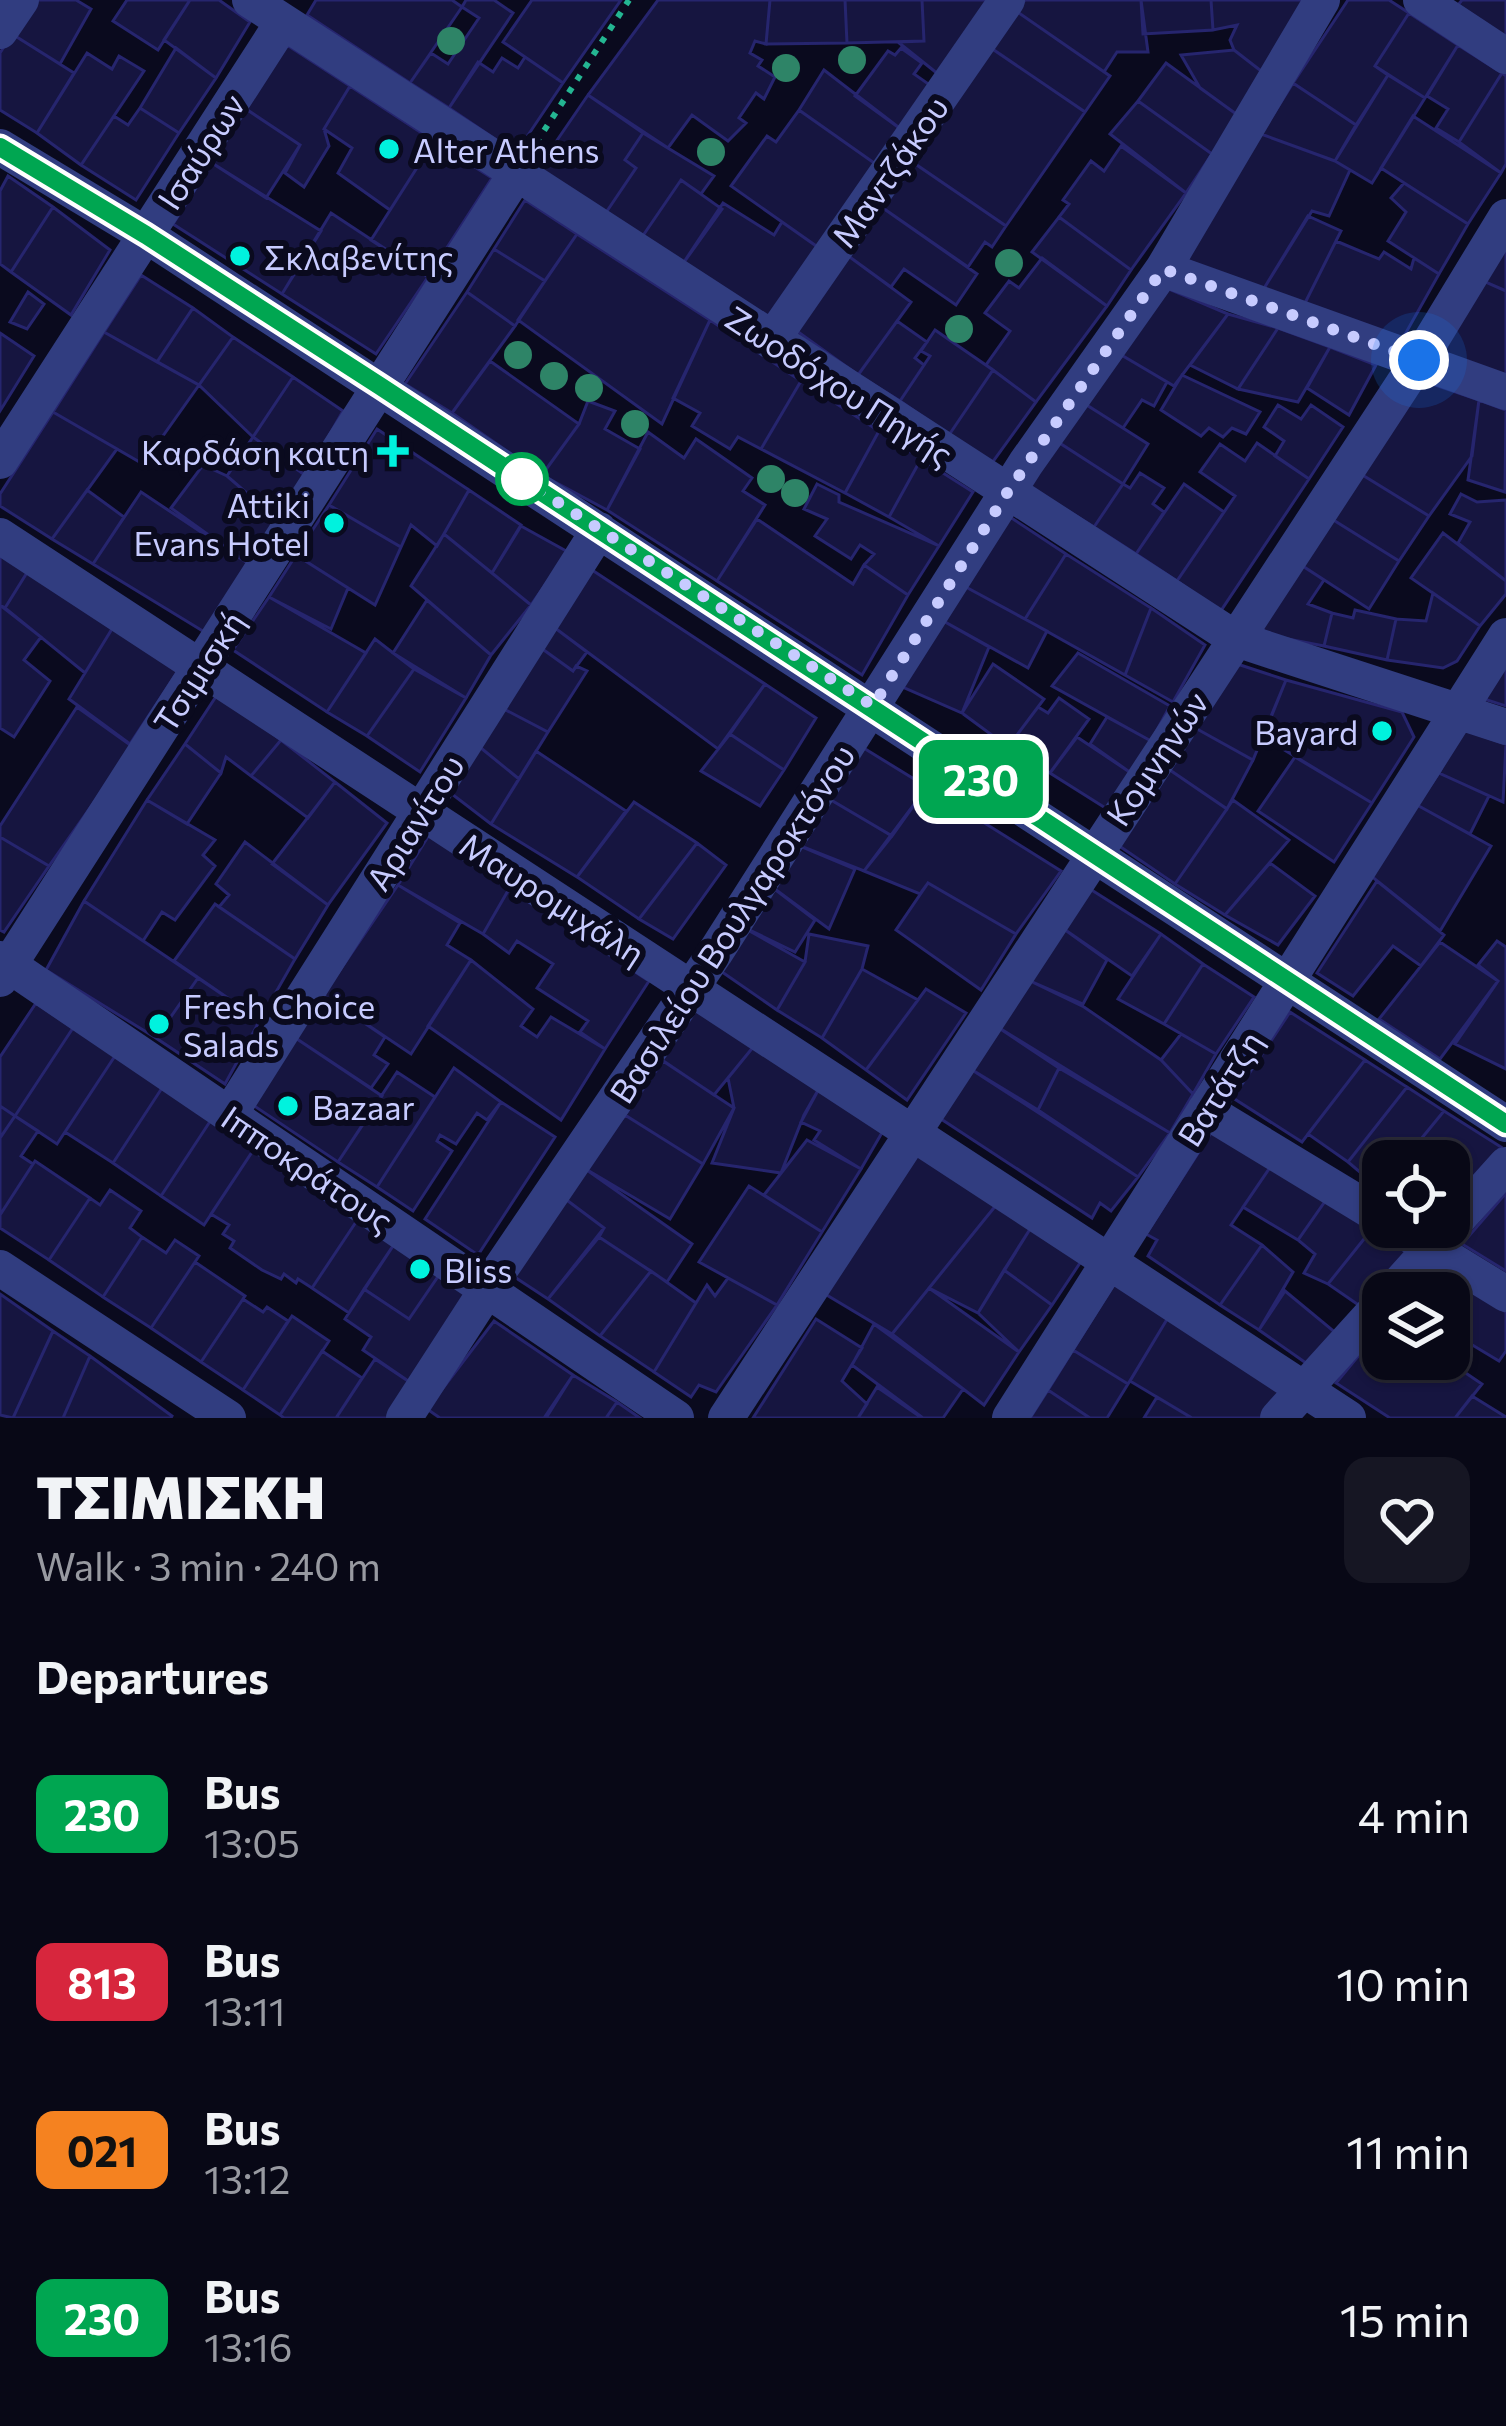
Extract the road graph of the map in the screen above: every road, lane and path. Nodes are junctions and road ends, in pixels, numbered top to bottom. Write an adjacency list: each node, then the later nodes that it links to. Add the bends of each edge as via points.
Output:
1 (21, 0): 8 (street)
2 (250, 0): 7 (street, Ζωοδόχου Πηγής)
3 (629, 0): 11 (path)
4 (1007, 0): 15 (street, Μαντζάκου)
5 (1322, 0): 14 (street, Βασιλείου Βουλγαροκτόνου)
6 (1421, 0): 9 (street)
7 (283, 22): 11 (street, Ζωοδόχου Πηγής); 13 (street, Ισαύρων)
8 (0, 32)
9 (1506, 56)
10 (0, 147): 13 (street)
11 (516, 174): 15 (street, Ζωοδόχου Πηγής); 17 (street, Τσιμισκή)
12 (1506, 217): 16 (street, Κομνηνών)
13 (146, 235): 17 (street); 19 (street, Ισαύρων)
14 (1163, 269): 16 (street); 20 (street, Βασιλείου Βουλγαροκτόνου)
15 (771, 341): 20 (street, Ζωοδόχου Πηγής)
16 (1419, 360): 18 (street); 24 (street, Κομνηνών)
17 (380, 386): 21 (street); 25 (street, Τσιμισκή)
18 (1506, 392)
19 (0, 461)
20 (1007, 493): 24 (street, Ζωοδόχου Πηγής); 26 (street, Βασιλείου Βουλγαροκτόνου)
21 (599, 530): 26 (street); 29 (street, Αριανίτου)
22 (0, 536): 25 (street, Μαυρομιχάλη)
23 (1506, 636): 27 (street, Βατάτζη)
24 (1236, 639): 27 (street, Ζωοδόχου Πηγής); 30 (street, Κομνηνών)
25 (200, 667): 29 (street, Μαυρομιχάλη); 31 (street, Τσιμισκή)
26 (873, 706): 30 (street); 33 (street, Βασιλείου Βουλγαροκτόνου)
27 (1458, 710): 28 (street, Ζωοδόχου Πηγής); 32 (street, Βατάτζη)
28 (1506, 727)
29 (421, 812): 33 (street, Μαυρομιχάλη); 36 (street, Αριανίτου)
30 (1093, 853): 32 (street); 37 (street, Κομνηνών)
31 (3, 968): 36 (street, Ιπποκράτους)
32 (1288, 980): 34 (street, Βατάτζη); 35 (street)
33 (691, 988): 37 (street, Μαυρομιχάλη); 45 (street, Βασιλείου Βουλγαροκτόνου)
34 (1205, 1110): 39 (street); 42 (street, Βατάτζη)
35 (1502, 1113)
36 (229, 1114): 45 (street, Ιπποκράτους)
37 (912, 1132): 42 (street, Μαυρομιχάλη); 52 (street, Κομνηνών)
38 (1506, 1165): 40 (street)
39 (1362, 1205)
40 (1470, 1205)
41 (1432, 1248): 44 (street); 46 (street)
42 (1109, 1262): 48 (street, Μαυρομιχάλη); 53 (street, Βατάτζη)
43 (0, 1268): 49 (street)
44 (1410, 1272)
45 (487, 1290): 50 (street, Βασιλείου Βουλγαροκτόνου); 51 (street, Ιπποκράτους)
46 (1506, 1294)
47 (1362, 1325): 48 (street)
48 (1304, 1389): 54 (street); 55 (street, Μαυρομιχάλη)
49 (227, 1418)
50 (404, 1418)
51 (676, 1418)
52 (726, 1418)
53 (1010, 1418)
54 (1278, 1418)
55 (1348, 1418)

